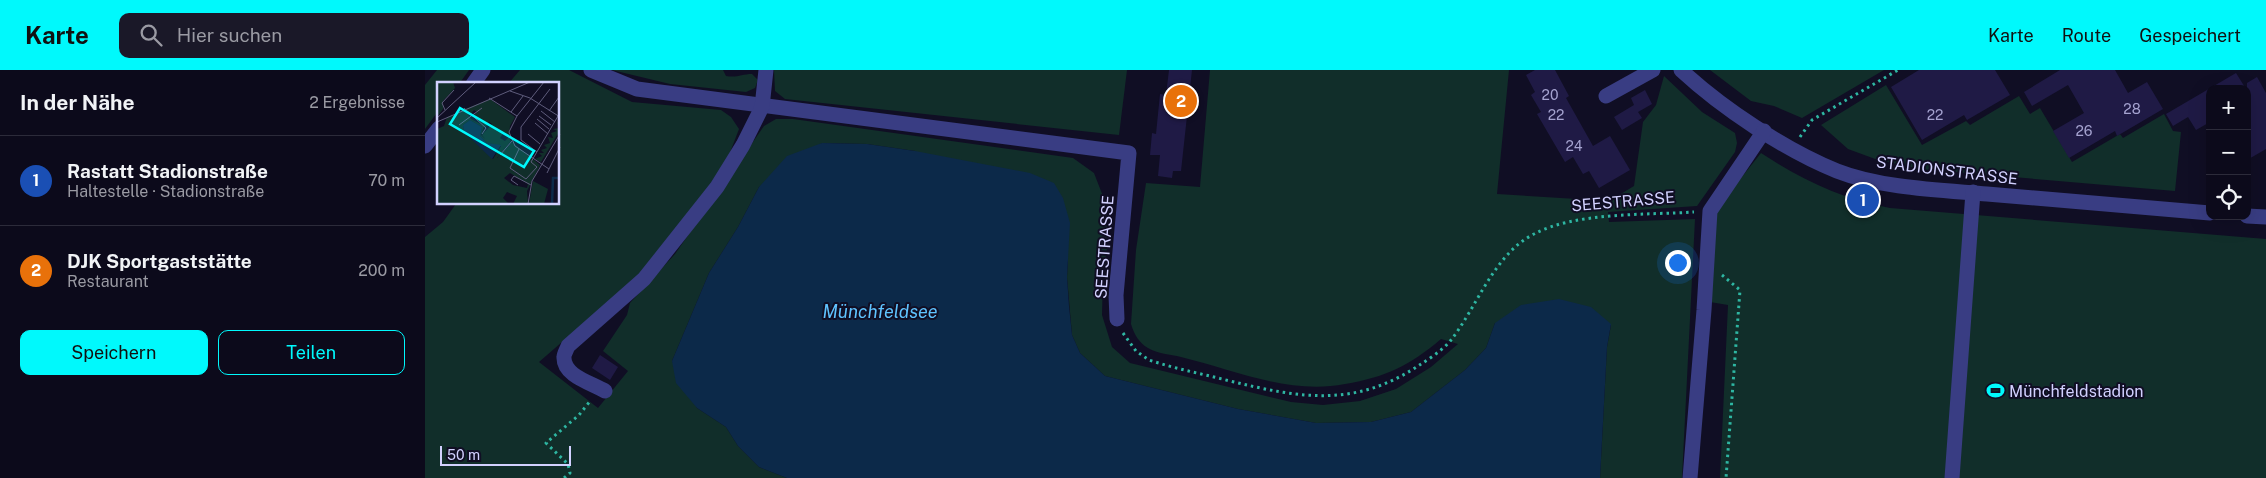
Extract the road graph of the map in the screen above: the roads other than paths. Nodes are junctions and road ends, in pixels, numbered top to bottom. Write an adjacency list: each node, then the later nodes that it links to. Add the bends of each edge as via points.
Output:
1 (483, 70): 6 (street)
2 (591, 70): 8 (street, SEESTRASSE, via 637,89)
3 (766, 70): 8 (street)
4 (1653, 70): 7 (street)
5 (1681, 70): 10 (street, STADIONSTRASSE, via 1728,108)
6 (474, 82)
7 (1606, 96)
8 (762, 107): 16 (street, SEESTRASSE, via 1129,153 1116,294); 17 (street, via 717,187 679,236 644,279 568,346 564,356 567,366 575,376)
9 (437, 131): 11 (street)
10 (1764, 131): 12 (street, STADIONSTRASSE, via 1837,171 1857,177 1912,187); 18 (street, via 1709,211)
11 (425, 146)
12 (1973, 192): 13 (street, STADIONSTRASSE); 19 (street)
13 (2206, 213)
14 (2251, 216): 15 (street)
15 (2266, 217)
16 (1117, 319)
17 (601, 388)
18 (1690, 478)
19 (1952, 478)

